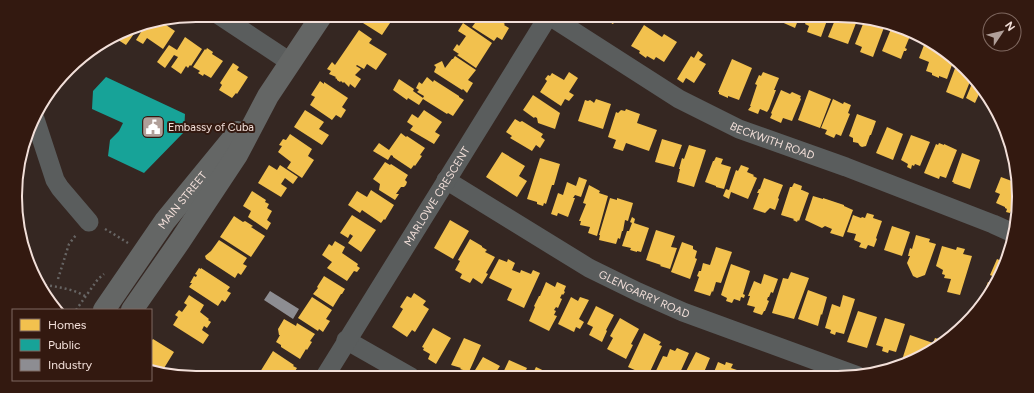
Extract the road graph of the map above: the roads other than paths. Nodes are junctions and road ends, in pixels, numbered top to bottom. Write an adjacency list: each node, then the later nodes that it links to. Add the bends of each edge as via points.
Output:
1 (230, 22): 5 (street)
2 (317, 22): 5 (main road, MAIN STREET)
3 (544, 22): 8 (street, MARLOWE CRESCENT)
4 (559, 22): 10 (street, BECKWITH ROAD, via 679,99 739,129 846,167)
5 (290, 62): 6 (main road, MAIN STREET)
6 (268, 96): 11 (main road, MAIN STREET); 12 (main road, MAIN STREET, via 237,155)
7 (37, 125): 9 (street, via 55,180)
8 (446, 180): 13 (street, MARLOWE CRESCENT); 16 (street, GLENGARRY ROAD, via 589,268 638,292 683,312)
9 (89, 222)
10 (1009, 231)
11 (97, 305)
12 (133, 309)
13 (346, 340): 14 (street, MARLOWE CRESCENT); 15 (street)
14 (328, 371)
15 (399, 371)
16 (844, 371)

